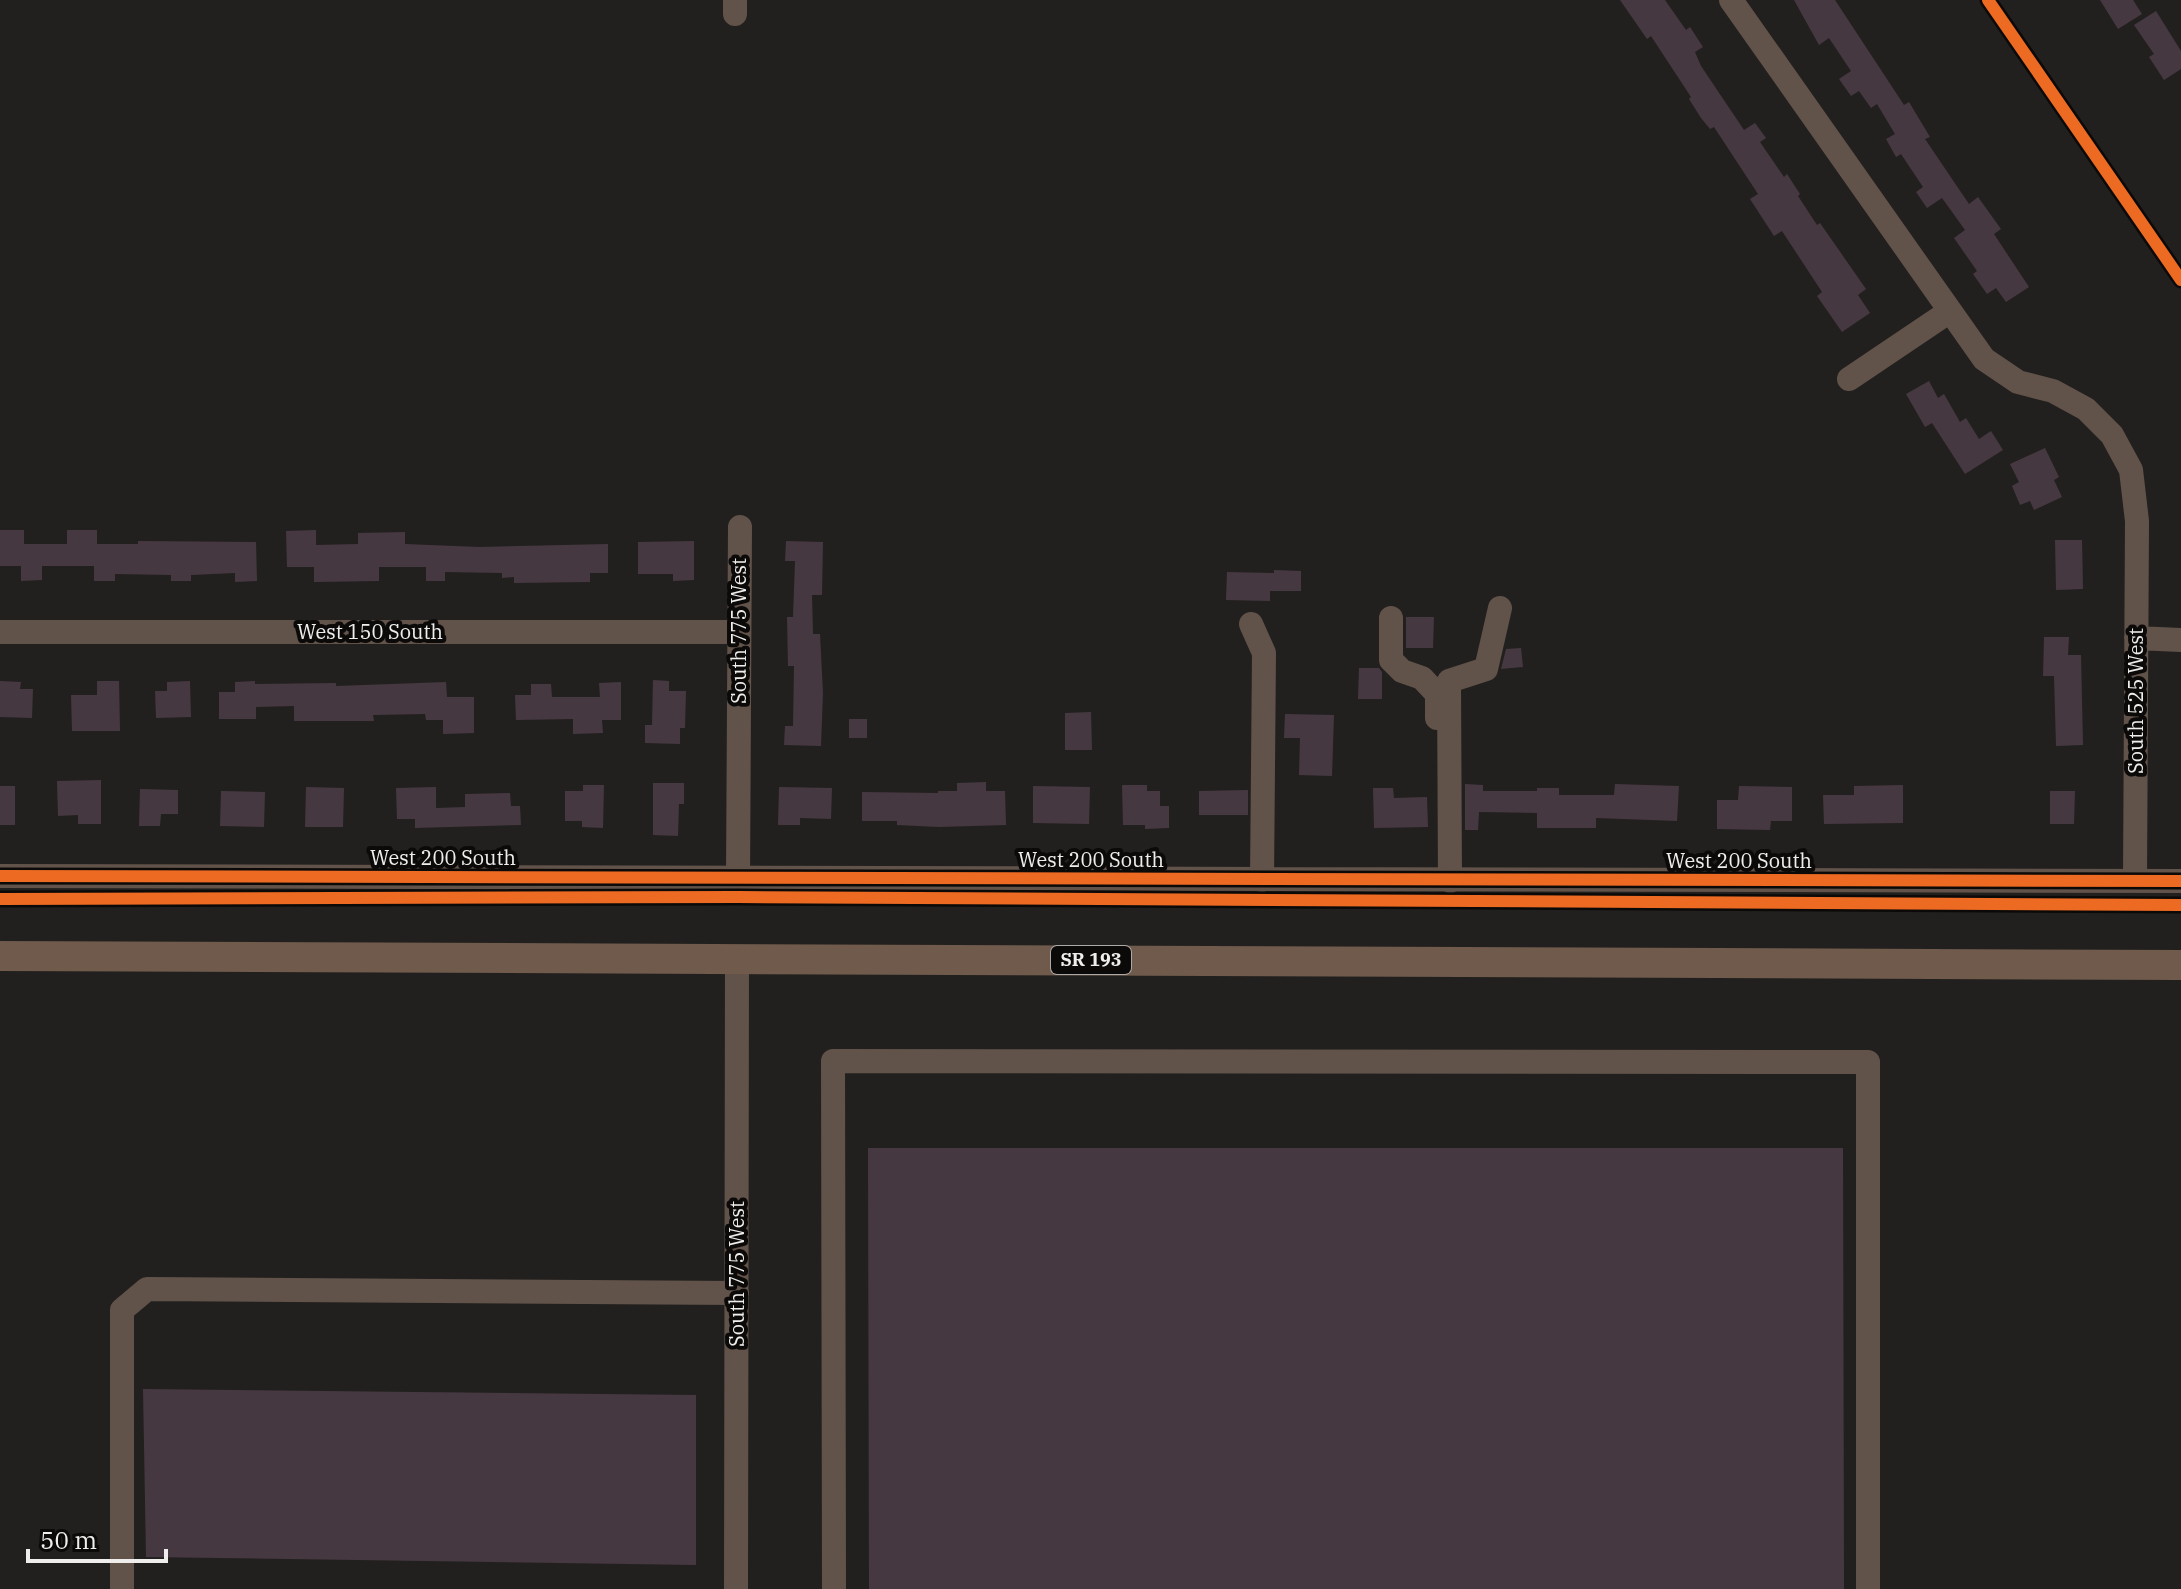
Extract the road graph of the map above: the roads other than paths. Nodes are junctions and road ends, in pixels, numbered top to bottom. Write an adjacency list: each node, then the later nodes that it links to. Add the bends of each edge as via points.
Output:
1 (1731, 0): 2 (street, South 525 West)
2 (1950, 311): 3 (street); 10 (street, South 525 West, via 1984,359 2018,382 2053,391 2086,409 2112,435 2131,470 2137,521)
3 (1849, 379)
4 (740, 527): 9 (street, South 775 West)
5 (1500, 608): 15 (street, via 1486,669 1449,681)
6 (1391, 618): 15 (street, via 1391,660 1437,694)
7 (1251, 624): 14 (street, via 1264,653)
8 (0, 632): 9 (street, West 150 South)
9 (739, 632): 13 (street, South 775 West)
10 (2136, 638): 11 (street); 16 (street, South 525 West)
11 (2181, 640)
12 (0, 876): 13 (street, West 200 South)
13 (738, 880): 14 (street, West 200 South)
14 (1262, 880): 15 (street, West 200 South)
15 (1443, 880): 16 (street, West 200 South)
16 (2135, 881): 17 (street, West 200 South)
17 (2181, 881)
18 (0, 956): 19 (main road, SR 193)
19 (737, 959): 20 (main road, SR 193); 21 (street, South 775 West)
20 (2181, 965)
21 (737, 1293): 22 (street, via 147,1289 122,1310); 23 (street, South 775 West)
22 (122, 1589)
23 (736, 1589)
24 (834, 1589): 25 (street, via 833,1061 1868,1062)
25 (1868, 1589)

